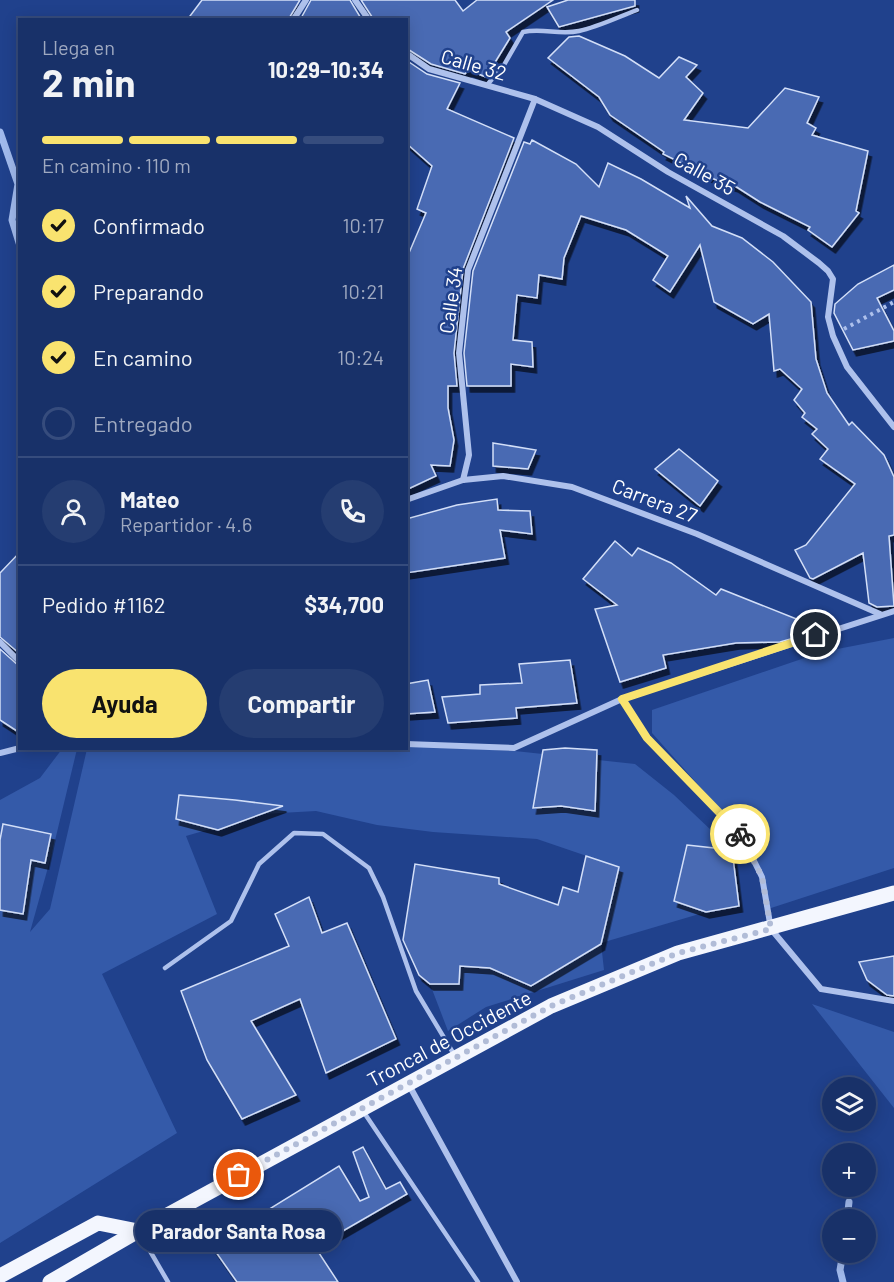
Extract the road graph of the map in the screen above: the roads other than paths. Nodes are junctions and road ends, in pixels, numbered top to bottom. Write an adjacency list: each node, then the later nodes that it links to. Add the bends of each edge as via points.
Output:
1 (306, 0): 4 (street)
2 (355, 0): 5 (street)
3 (637, 10): 7 (lane, via 579,31 523,32)
4 (294, 18)
5 (368, 18)
6 (408, 54): 7 (street, Calle 32, via 429,69)
7 (487, 85): 8 (street, Calle 32)
8 (536, 99): 9 (street, Calle 35, via 598,127 668,172 783,236 828,270 832,279 828,317 833,336 847,367); 10 (street, Calle 34, via 468,270 459,353 469,455)
9 (894, 427)
10 (463, 480): 11 (street, Carrera 27); 13 (street, Carrera 27, via 503,476 572,487 697,534)
11 (408, 499)
12 (894, 611): 13 (street)
13 (881, 614): 16 (street)
14 (0, 642): 15 (street)
15 (18, 660)
16 (622, 699): 17 (street, via 514,748); 21 (street, via 647,738 741,835 762,877)
17 (408, 744)
18 (18, 748): 19 (street)
19 (0, 753)
20 (894, 893): 21 (main road, Troncal de Occidente)
21 (771, 929): 23 (street, via 821,989); 24 (main road, Troncal de Occidente, via 678,953 551,1006)
22 (165, 968): 24 (lane, via 231,921 259,864 294,833 323,834 369,868 416,992)
23 (894, 1001)
24 (456, 1058): 25 (main road, Troncal de Occidente)
25 (408, 1084): 26 (main road, Troncal de Occidente); 32 (street)
26 (361, 1109): 27 (main road, Troncal de Occidente); 31 (lane)
27 (138, 1231): 28 (main road, via 98,1223); 29 (main road, Troncal de Occidente); 30 (lane)
28 (0, 1276)
29 (50, 1282)
30 (168, 1282)
31 (478, 1282)
32 (517, 1282)

